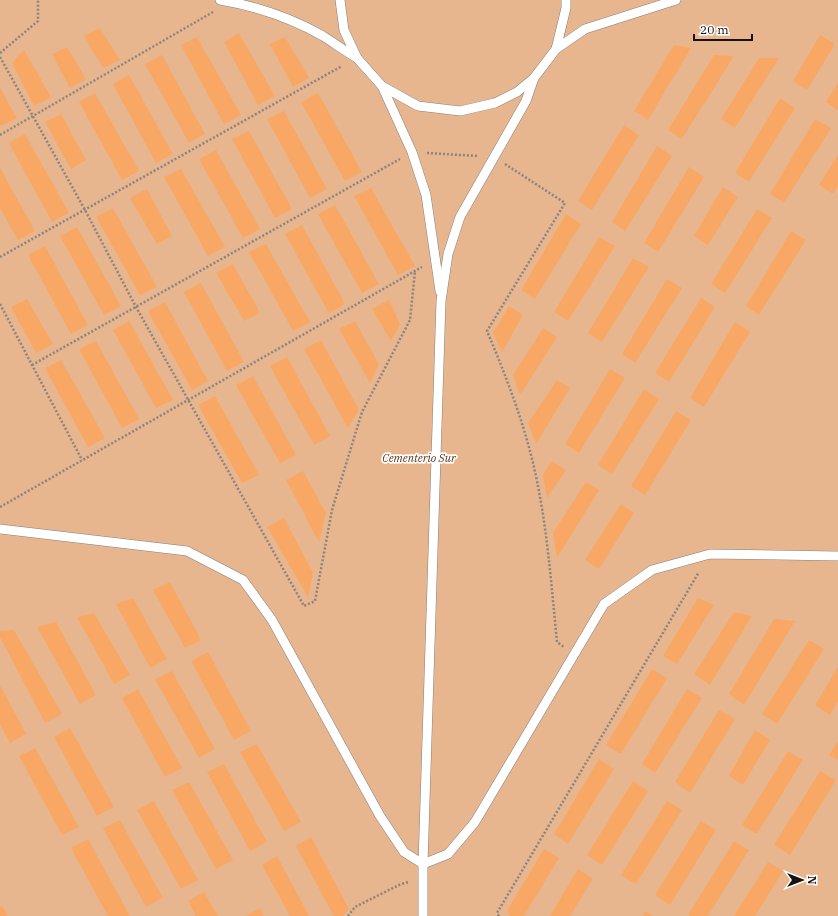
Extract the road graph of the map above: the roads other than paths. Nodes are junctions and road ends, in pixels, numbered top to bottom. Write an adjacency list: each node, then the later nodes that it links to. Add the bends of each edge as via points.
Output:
1 (220, 0): 6 (lane, via 264,10 299,24)
2 (340, 0): 6 (lane, via 344,30)
3 (566, 0): 5 (lane)
4 (676, 0): 5 (lane, via 585,29)
5 (556, 49): 7 (lane)
6 (357, 58): 8 (lane)
7 (534, 78): 8 (lane, via 517,92 495,103 460,111 418,106); 9 (lane, via 526,101 460,217 448,254)
8 (382, 86): 9 (lane, via 412,152 426,195)
9 (441, 300): 12 (lane)
10 (0, 529): 12 (lane, via 187,551 243,580 272,620 380,816 404,852)
11 (838, 556): 12 (lane, via 710,554 652,570 604,604 475,822 448,854)
12 (423, 864): 13 (lane)
13 (423, 916)

